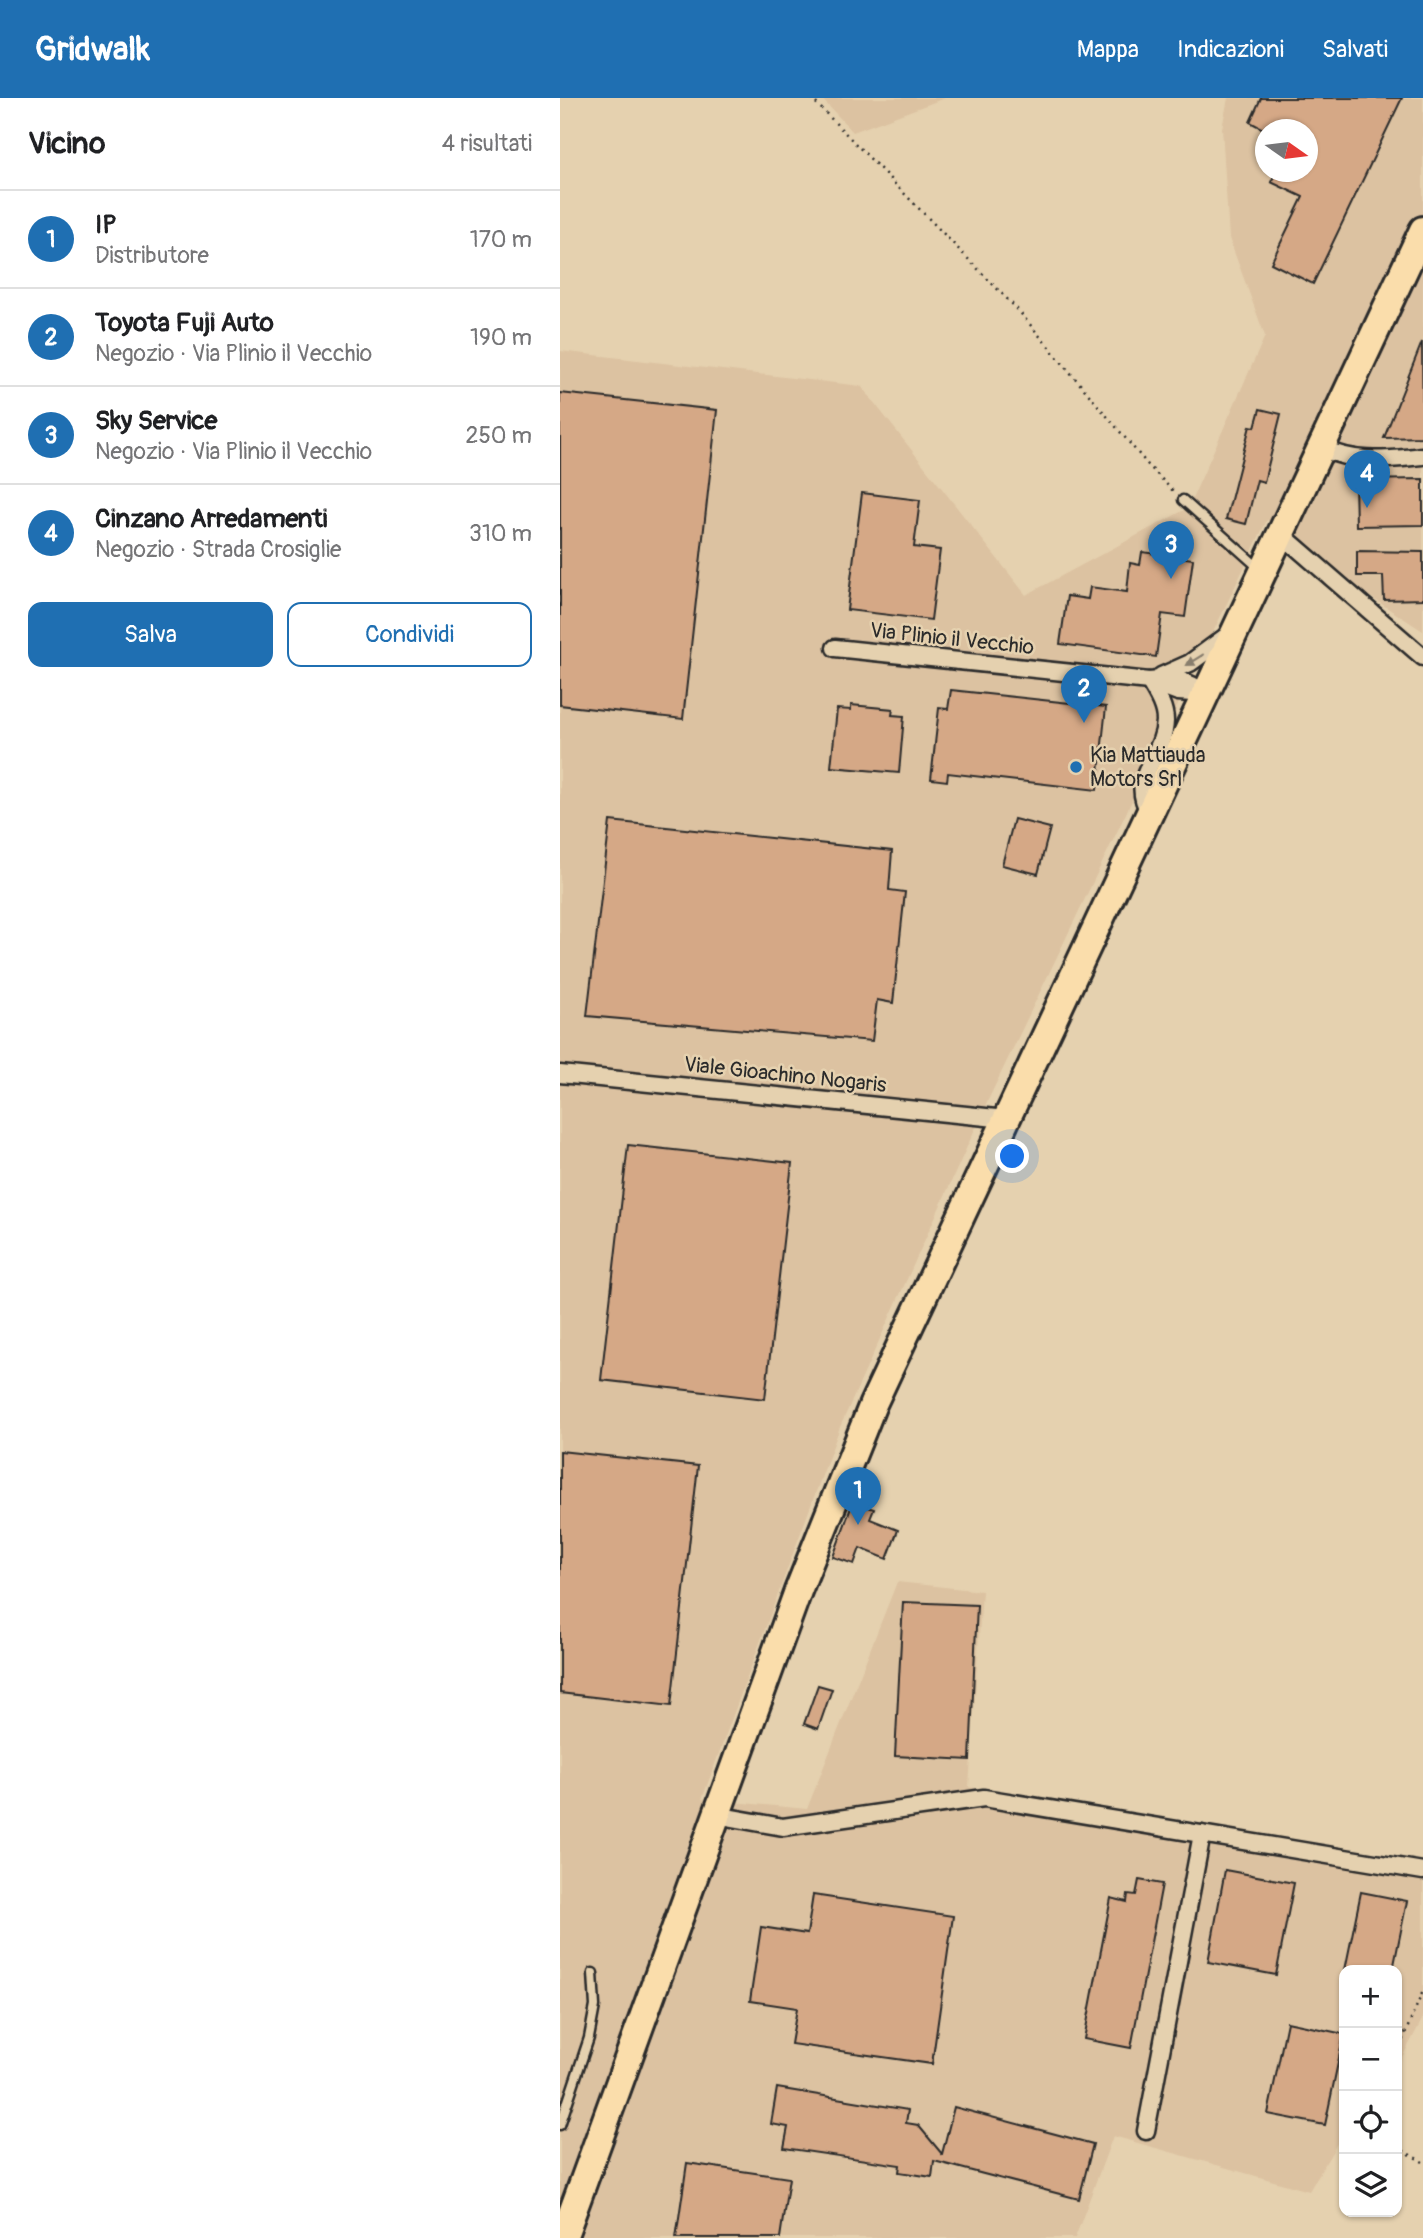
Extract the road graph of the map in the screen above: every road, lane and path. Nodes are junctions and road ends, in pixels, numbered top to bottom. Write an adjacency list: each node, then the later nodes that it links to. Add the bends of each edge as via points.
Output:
1 (811, 98): 5 (path, via 1017,309 1147,465)
2 (1423, 230): 3 (main road, via 1410,268)
3 (1321, 448): 4 (street, via 1373,461); 6 (main road)
4 (1423, 456)
5 (1183, 500): 7 (lane)
6 (1281, 534): 7 (main road); 10 (street)
7 (1264, 572): 8 (main road)
8 (1236, 629): 11 (street, Via Plinio il Vecchio, one-way to 11, via 1190,663); 12 (main road)
9 (835, 648): 11 (street, Via Plinio il Vecchio)
10 (1423, 657)
11 (1149, 681): 12 (street, Via Plinio il Vecchio, via 1179,679); 13 (street, via 1165,719 1141,785)
12 (1206, 694): 13 (main road)
13 (1150, 813): 15 (main road)
14 (560, 1074): 15 (street, Viale Gioachino Nogaris)
15 (1006, 1119): 16 (main road, via 873,1404 797,1591)
16 (716, 1815): 17 (street, via 783,1827 984,1798); 26 (main road)
17 (1202, 1834): 18 (street); 23 (street)
18 (1423, 1871)
19 (593, 1973): 22 (lane, via 595,2006 589,2038)
20 (1423, 1992): 21 (path)
21 (1402, 2041)
22 (560, 2125)
23 (1146, 2130)
24 (1402, 2150): 25 (path)
25 (1423, 2162)
26 (563, 2238)

